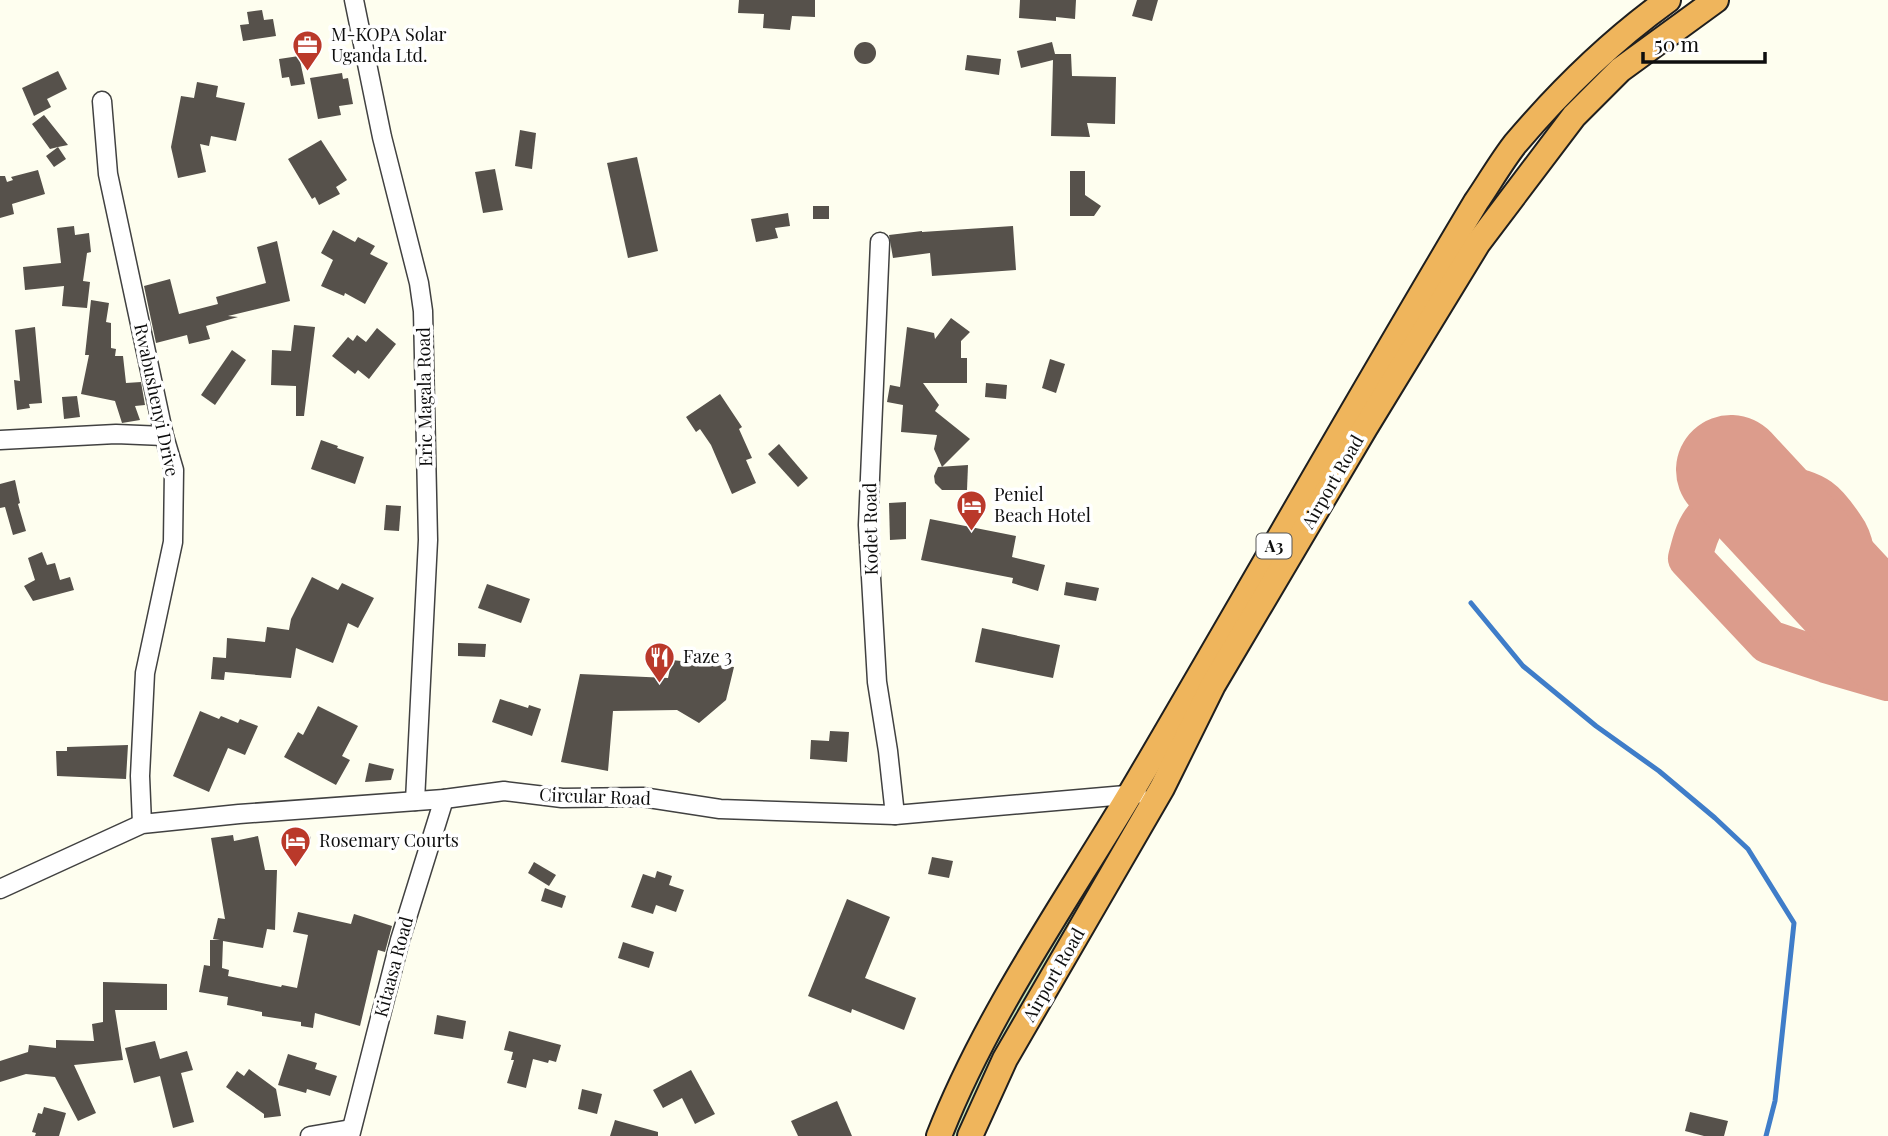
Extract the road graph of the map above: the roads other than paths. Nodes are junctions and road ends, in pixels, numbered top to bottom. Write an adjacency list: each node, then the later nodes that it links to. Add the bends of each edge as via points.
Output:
1 (354, 0): 11 (street, Eric Magala Road, via 423,311 428,540)
2 (1668, 0): 9 (highway, Airport Road / A3, via 1563,91 1514,146 1476,202)
3 (1716, 0): 8 (highway, Airport Road / A3, via 1620,70 1574,116 1478,243 1213,685)
4 (102, 101): 6 (street, Rwabushenyi Drive, via 108,174)
5 (880, 242): 12 (street, Kodet Road, via 868,525 877,682)
6 (164, 436): 7 (street); 13 (street, Rwabushenyi Drive, via 174,470 173,542 145,673)
7 (0, 440)
8 (1162, 788): 9 (street, Circular Road); 18 (highway, Airport Road / A3, via 1005,1059)
9 (1129, 795): 12 (street, Circular Road); 17 (highway, Airport Road / A3, via 994,1021)
10 (444, 799): 11 (street, Circular Road); 12 (street, Circular Road, via 504,791 562,798 642,797 720,808); 15 (street, Kitaasa Road, via 400,940)
11 (415, 801): 13 (street, Circular Road)
12 (895, 815)
13 (142, 824): 14 (street, Circular Road)
14 (0, 889)
15 (351, 1132): 16 (street)
16 (310, 1136)
17 (939, 1136)
18 (970, 1136)

